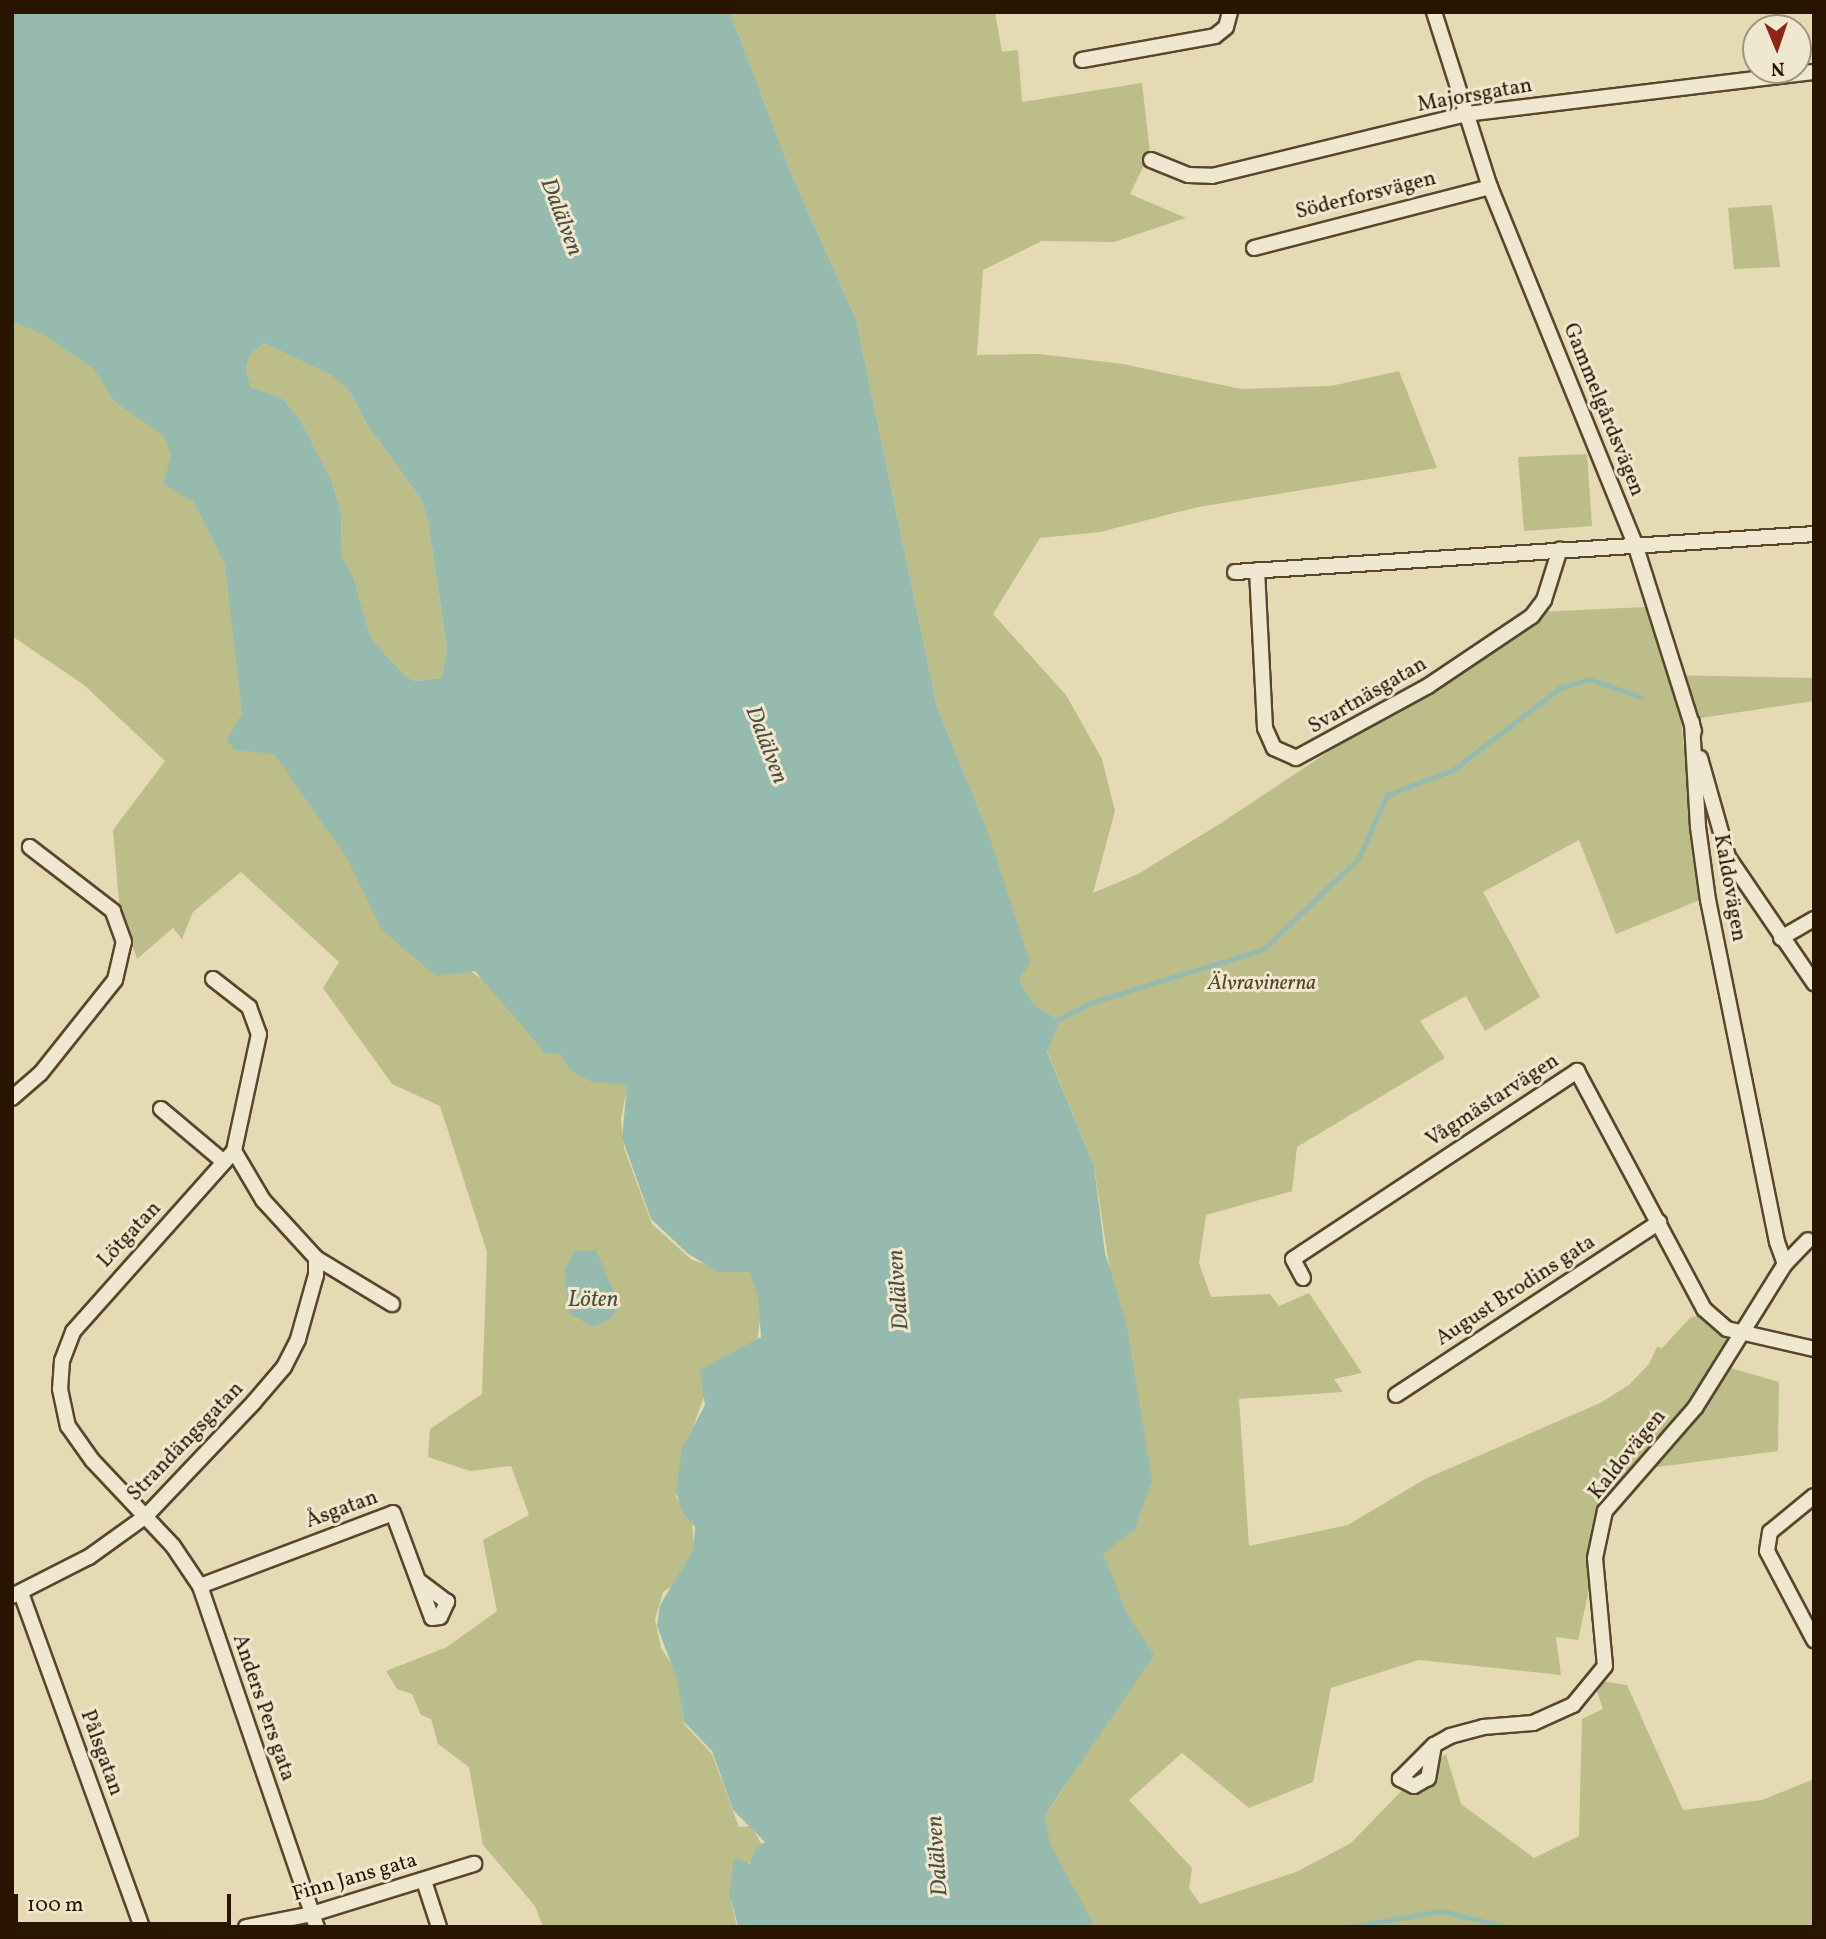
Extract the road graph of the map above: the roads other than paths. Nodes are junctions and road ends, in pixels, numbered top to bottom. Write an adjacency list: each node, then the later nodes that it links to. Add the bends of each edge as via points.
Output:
1 (1230, 12): 3 (street, via 1226,27 1215,36)
2 (1434, 12): 5 (street, Gammelgårdsvägen)
3 (1082, 60)
4 (1814, 72): 5 (street, Majorsgatan)
5 (1466, 114): 6 (street, Majorsgatan, via 1212,176 1188,175); 7 (street, Gammelgårdsvägen)
6 (1151, 160)
7 (1490, 187): 8 (street, Söderforsvägen); 10 (street, Gammelgårdsvägen)
8 (1254, 248)
9 (1814, 534): 10 (street)
10 (1635, 544): 11 (street); 14 (street, Gammelgårdsvägen)
11 (1560, 549): 12 (street); 12 (street, Svartnäsgatan, via 1544,600 1532,616 1428,686 1296,758 1274,748 1265,727)
12 (1256, 570): 13 (street)
13 (1235, 572)
14 (1692, 722): 17 (street, Gammelgårdsvägen, via 1718,829 1746,889); 27 (street, Kaldovägen, via 1708,900)
15 (30, 847): 20 (street, via 113,911 124,942 115,980 40,1074)
16 (1814, 919): 17 (street)
17 (1781, 938): 19 (street, Gammelgårdsvägen)
18 (213, 979): 22 (street, via 248,1007 259,1034)
19 (1814, 983)
20 (12, 1098)
21 (161, 1109): 23 (street)
22 (234, 1151): 23 (street, Lötgatan); 26 (street, via 263,1200)
23 (224, 1162): 34 (street, Lötgatan, via 103,1294 73,1332 62,1361 60,1389 68,1426 92,1460)
24 (1659, 1222): 28 (street, Vågmästarvägen, via 1577,1071 1293,1259); 30 (street, Vågmästarvägen, via 1704,1309 1727,1329); 32 (street, August Brodins gata)
25 (1808, 1240): 27 (street, Kaldovägen)
26 (316, 1258): 29 (street); 34 (street, Strandängsgatan, via 316,1275 298,1339 284,1367)
27 (1785, 1264): 30 (street, Kaldovägen)
28 (1303, 1278)
29 (392, 1304)
30 (1742, 1332): 31 (street, Vågmästarvägen); 39 (street, Kaldovägen, via 1695,1408 1605,1511 1595,1559 1605,1666 1573,1705 1533,1723 1483,1727 1434,1745 1427,1778 1413,1786)
31 (1814, 1349)
32 (1396, 1395)
33 (1814, 1496): 38 (street, via 1770,1532 1767,1551)
34 (146, 1516): 35 (street, Anders Pers gata); 36 (street, Strandängsgatan, via 89,1557)
35 (200, 1586): 37 (street, Åsgatan, via 393,1513); 42 (street, Anders Pers gata)
36 (16, 1595): 43 (street, Pålsgatan)
37 (432, 1618)
38 (1814, 1640)
39 (1400, 1779)
40 (474, 1864): 41 (street, Finn Jans gata)
41 (424, 1881): 42 (street, Finn Jans gata); 45 (street)
42 (315, 1920): 44 (street, Finn Jans gata)
43 (142, 1927)
44 (246, 1927)
45 (439, 1927)

